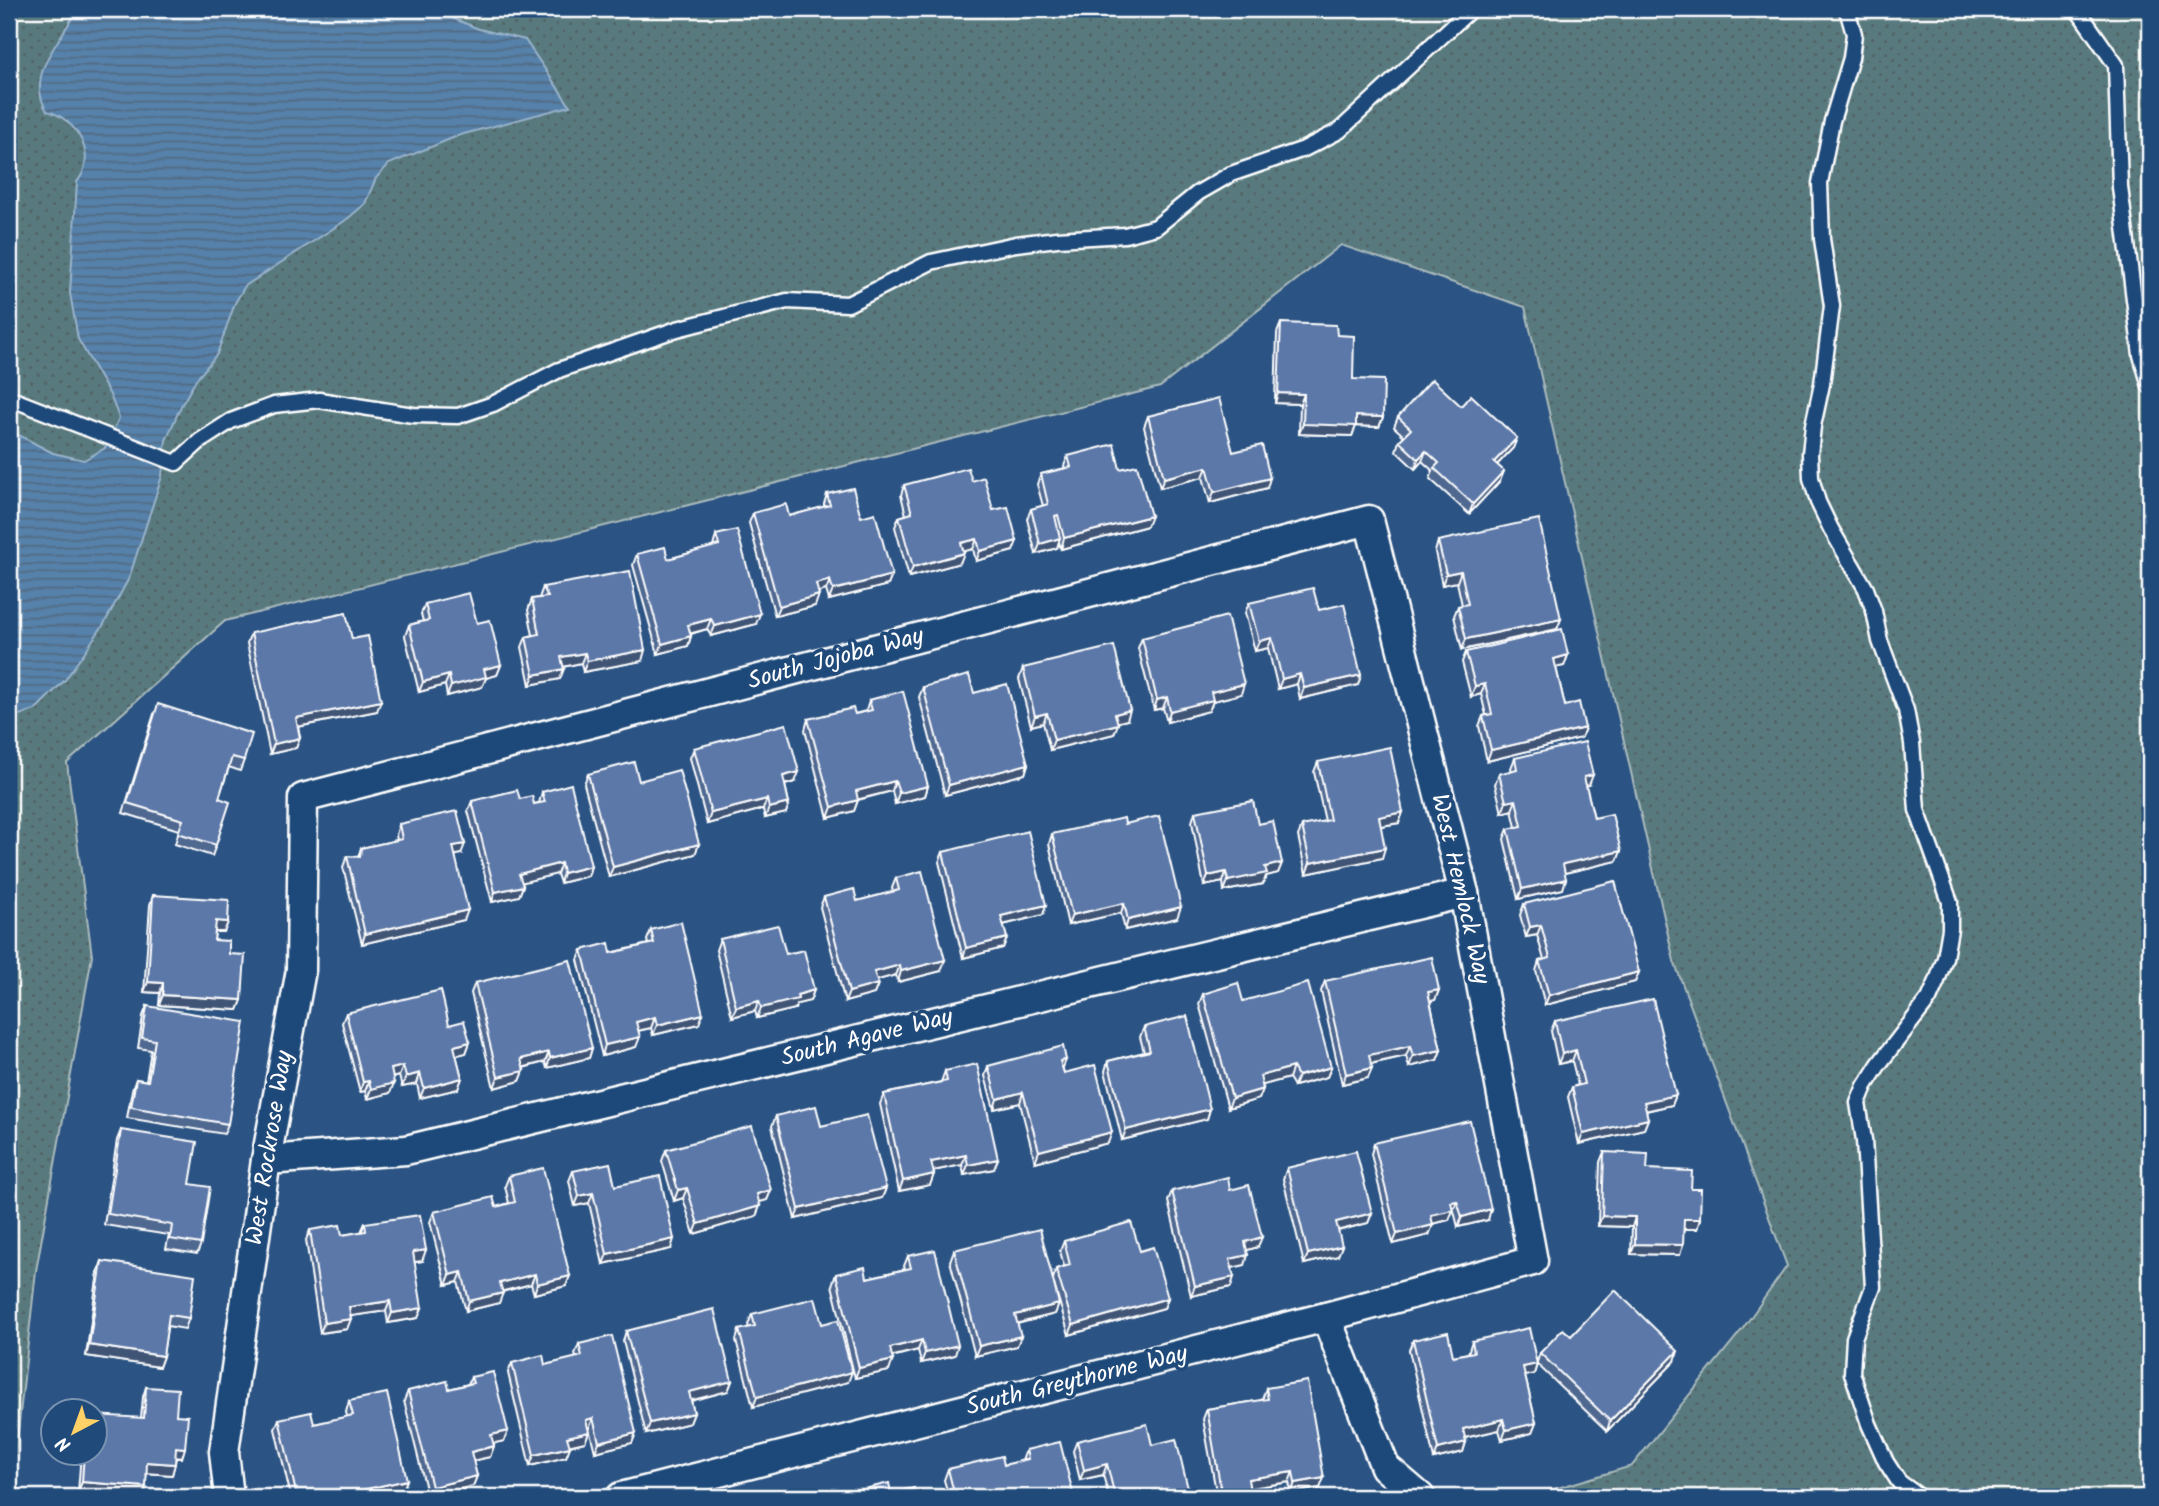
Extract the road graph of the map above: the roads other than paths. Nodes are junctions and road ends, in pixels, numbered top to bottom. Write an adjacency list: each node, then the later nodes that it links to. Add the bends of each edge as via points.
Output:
1 (1471, 9): 5 (lane, via 1339,131 1304,149 1231,174 1156,226 1125,235 1030,243 931,262 848,304 787,300 689,326 559,370 493,404 458,416 413,415 319,400 274,405 232,422 200,441 176,463)
2 (1845, 9): 15 (lane, via 1854,34 1851,58 1820,183 1832,306 1813,426 1811,478 1830,529 1874,611 1906,710 1916,810 1950,902 1950,929 1937,981 1858,1103 1873,1287 1854,1338 1853,1373 1886,1462 1899,1482)
3 (2077, 9): 4 (lane, via 2116,65 2120,187)
4 (2150, 386)
5 (9, 398)
6 (1369, 520): 7 (street, South Jojoba Way); 8 (street, West Hemlock Way)
7 (303, 798): 9 (street, West Rockrose Way, via 301,970)
8 (1464, 893): 9 (street, South Agave Way, via 406,1150); 10 (street, West Hemlock Way)
9 (266, 1160): 12 (street, West Rockrose Way, via 224,1452)
10 (1533, 1261): 11 (street, South Greythorne Way)
11 (1326, 1317): 13 (street, South Greythorne Way); 14 (street, via 1385,1467)
12 (229, 1497)
13 (621, 1497)
14 (1420, 1497)
15 (1920, 1497)

